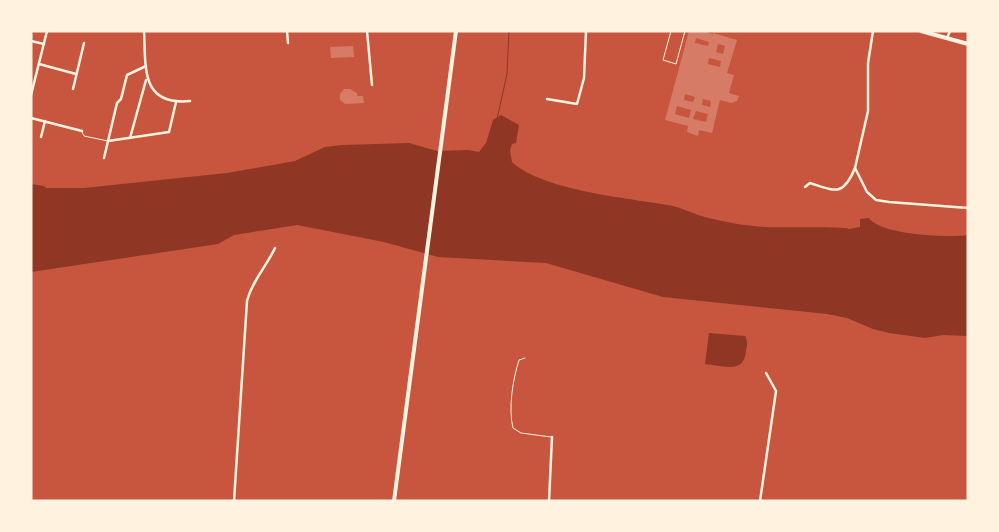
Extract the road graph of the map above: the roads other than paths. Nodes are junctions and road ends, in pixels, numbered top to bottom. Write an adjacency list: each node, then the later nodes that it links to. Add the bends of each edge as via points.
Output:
1 (47, 31): 16 (street)
2 (144, 31): 19 (street)
3 (287, 31): 15 (street)
4 (367, 31): 22 (street)
5 (456, 31): 43 (main road)
6 (586, 31): 25 (street, via 584,78 577,104)
7 (671, 31): 8 (lane, via 662,60 676,64)
8 (685, 31)
9 (873, 31): 35 (street, via 868,63 868,111)
10 (921, 31): 13 (main road)
11 (950, 31): 13 (street)
12 (31, 38): 16 (street)
13 (947, 38): 17 (main road)
14 (84, 43): 20 (street)
15 (288, 43)
16 (44, 44): 18 (street)
17 (968, 44)
18 (39, 64): 20 (street); 24 (street)
19 (146, 66): 21 (street); 33 (street, via 127,75)
20 (76, 74): 23 (street)
21 (146, 79): 27 (street, via 160,97); 32 (street)
22 (372, 85)
23 (73, 89)
24 (32, 92)
25 (547, 99)
26 (190, 100): 27 (street)
27 (176, 102): 32 (street, via 169,132)
28 (31, 118): 29 (street)
29 (45, 121): 30 (street); 31 (street)
30 (82, 131): 33 (lane, via 84,136)
31 (41, 137)
32 (130, 138): 33 (street)
33 (108, 141): 34 (street)
34 (104, 158)
35 (855, 168): 36 (street, via 847,184 840,189 830,190 810,183); 37 (street, via 867,192 876,200)
36 (805, 186)
37 (968, 208)
38 (274, 248): 42 (street, via 270,260 252,285 247,301)
39 (525, 358): 41 (lane, via 519,360 516,370 514,428 521,433)
40 (766, 373): 45 (street, via 776,391)
41 (552, 437): 44 (street)
42 (234, 501)
43 (394, 501)
44 (549, 501)
45 (760, 501)

